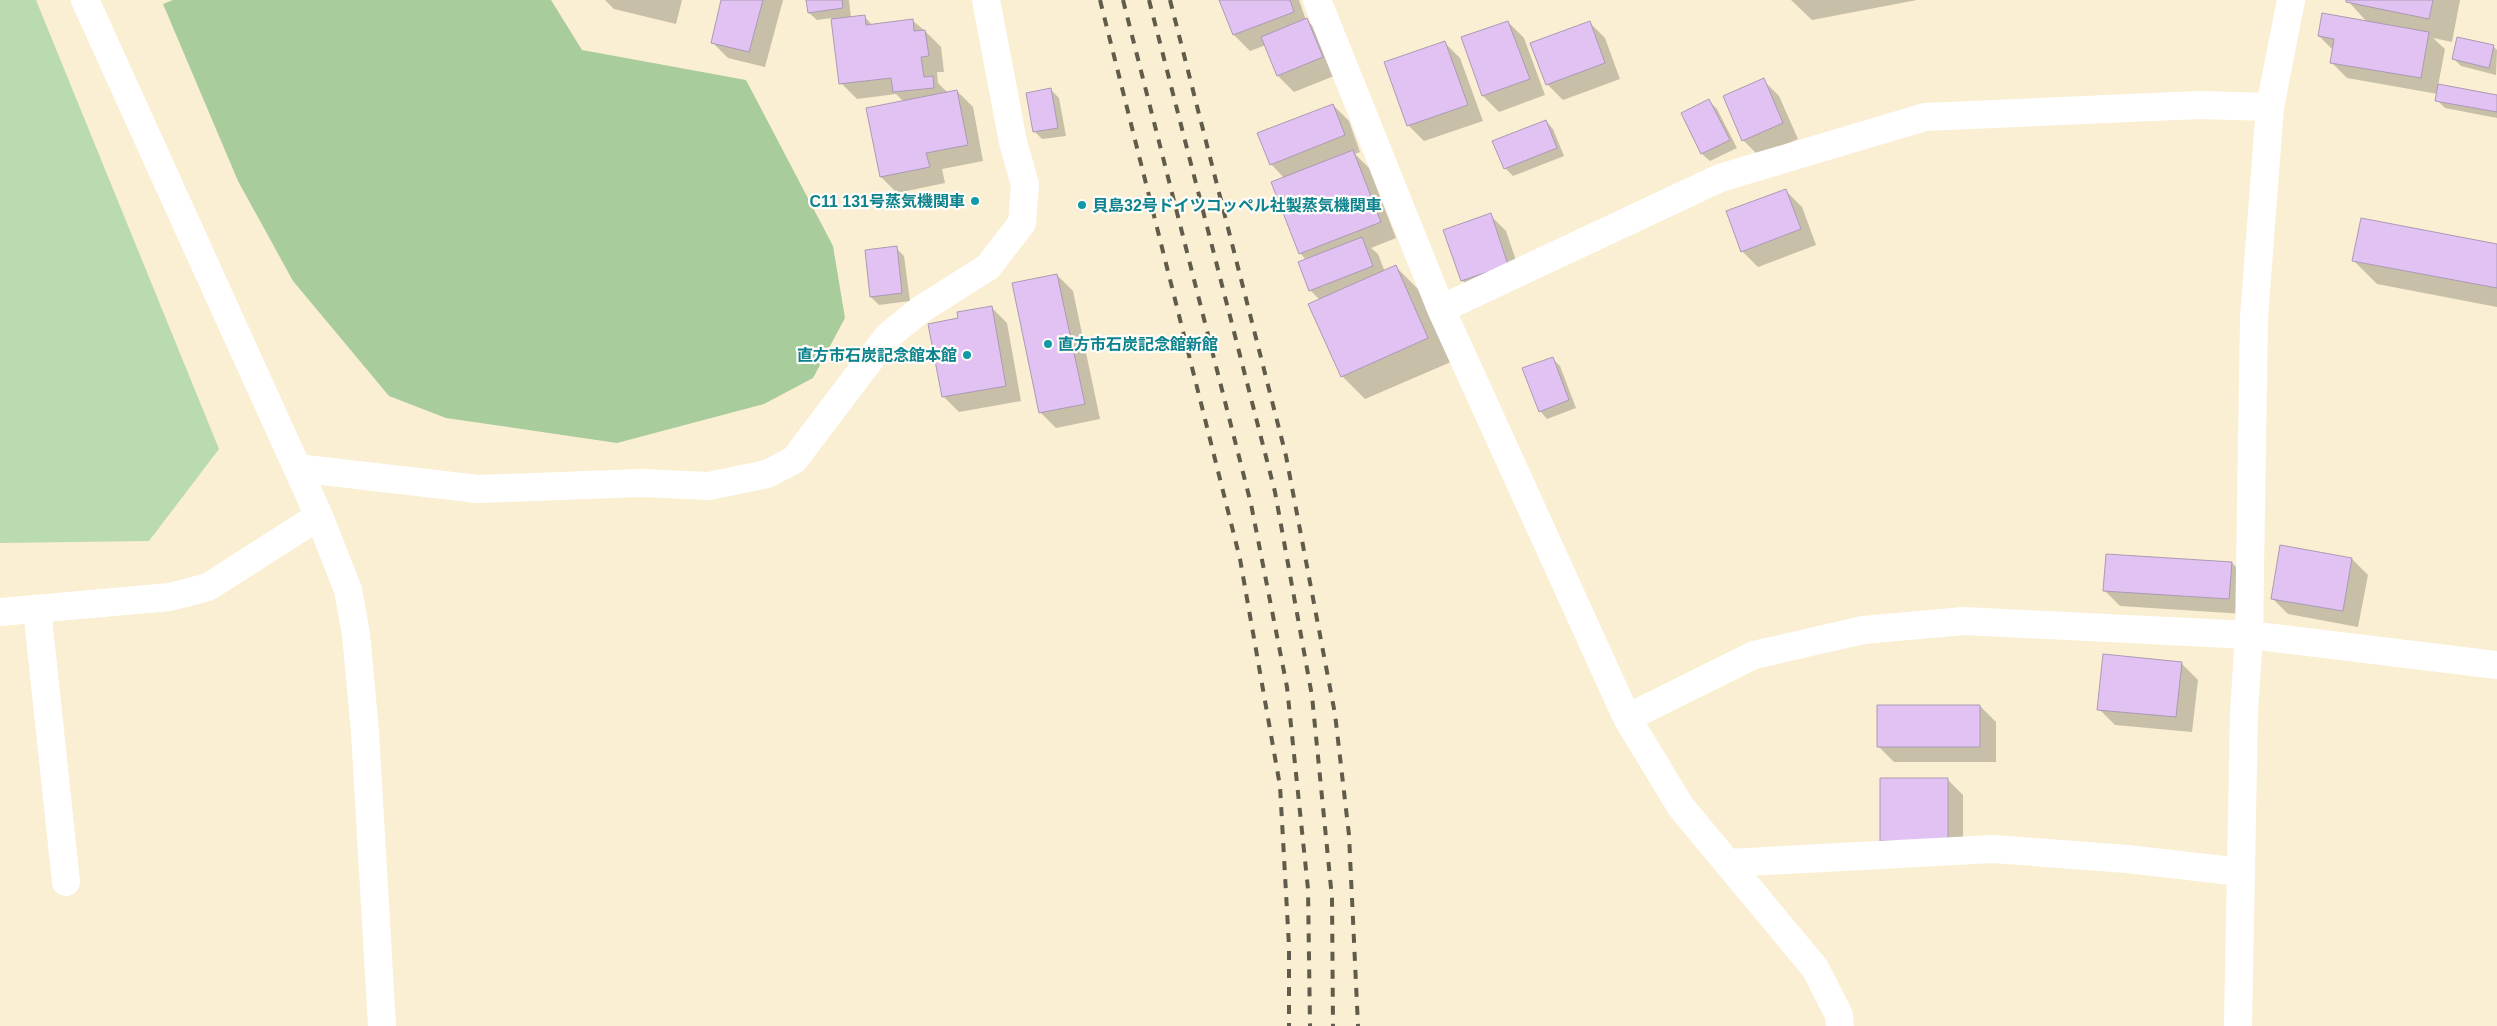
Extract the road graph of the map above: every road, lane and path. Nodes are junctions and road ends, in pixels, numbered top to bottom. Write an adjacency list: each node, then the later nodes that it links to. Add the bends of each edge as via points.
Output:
1 (84, 0): 7 (street)
2 (986, 0): 7 (street, via 1013,142 1025,184 1022,223 988,266 920,310 888,336 794,460 767,474 709,486 641,483 478,489)
3 (1317, 0): 6 (street)
4 (2291, 0): 5 (street)
5 (2270, 106): 6 (street, via 2199,104 1925,117 1720,178); 11 (street, via 2254,318)
6 (1441, 309): 13 (street)
7 (297, 468): 8 (street)
8 (319, 516): 9 (street, via 208,586 170,597); 17 (street, via 348,590 356,634)
9 (37, 609): 10 (street); 16 (street)
10 (0, 612)
11 (2250, 635): 12 (street); 13 (street, via 1964,621 1863,630 1754,655); 15 (street, via 2244,712)
12 (2497, 665)
13 (1627, 718): 14 (street, via 1681,807)
14 (1728, 863): 15 (street, via 1993,849); 18 (street, via 1815,968 1839,1015)
15 (2241, 872): 19 (street)
16 (66, 882)
17 (382, 1026)
18 (1840, 1026)
19 (2238, 1026)

